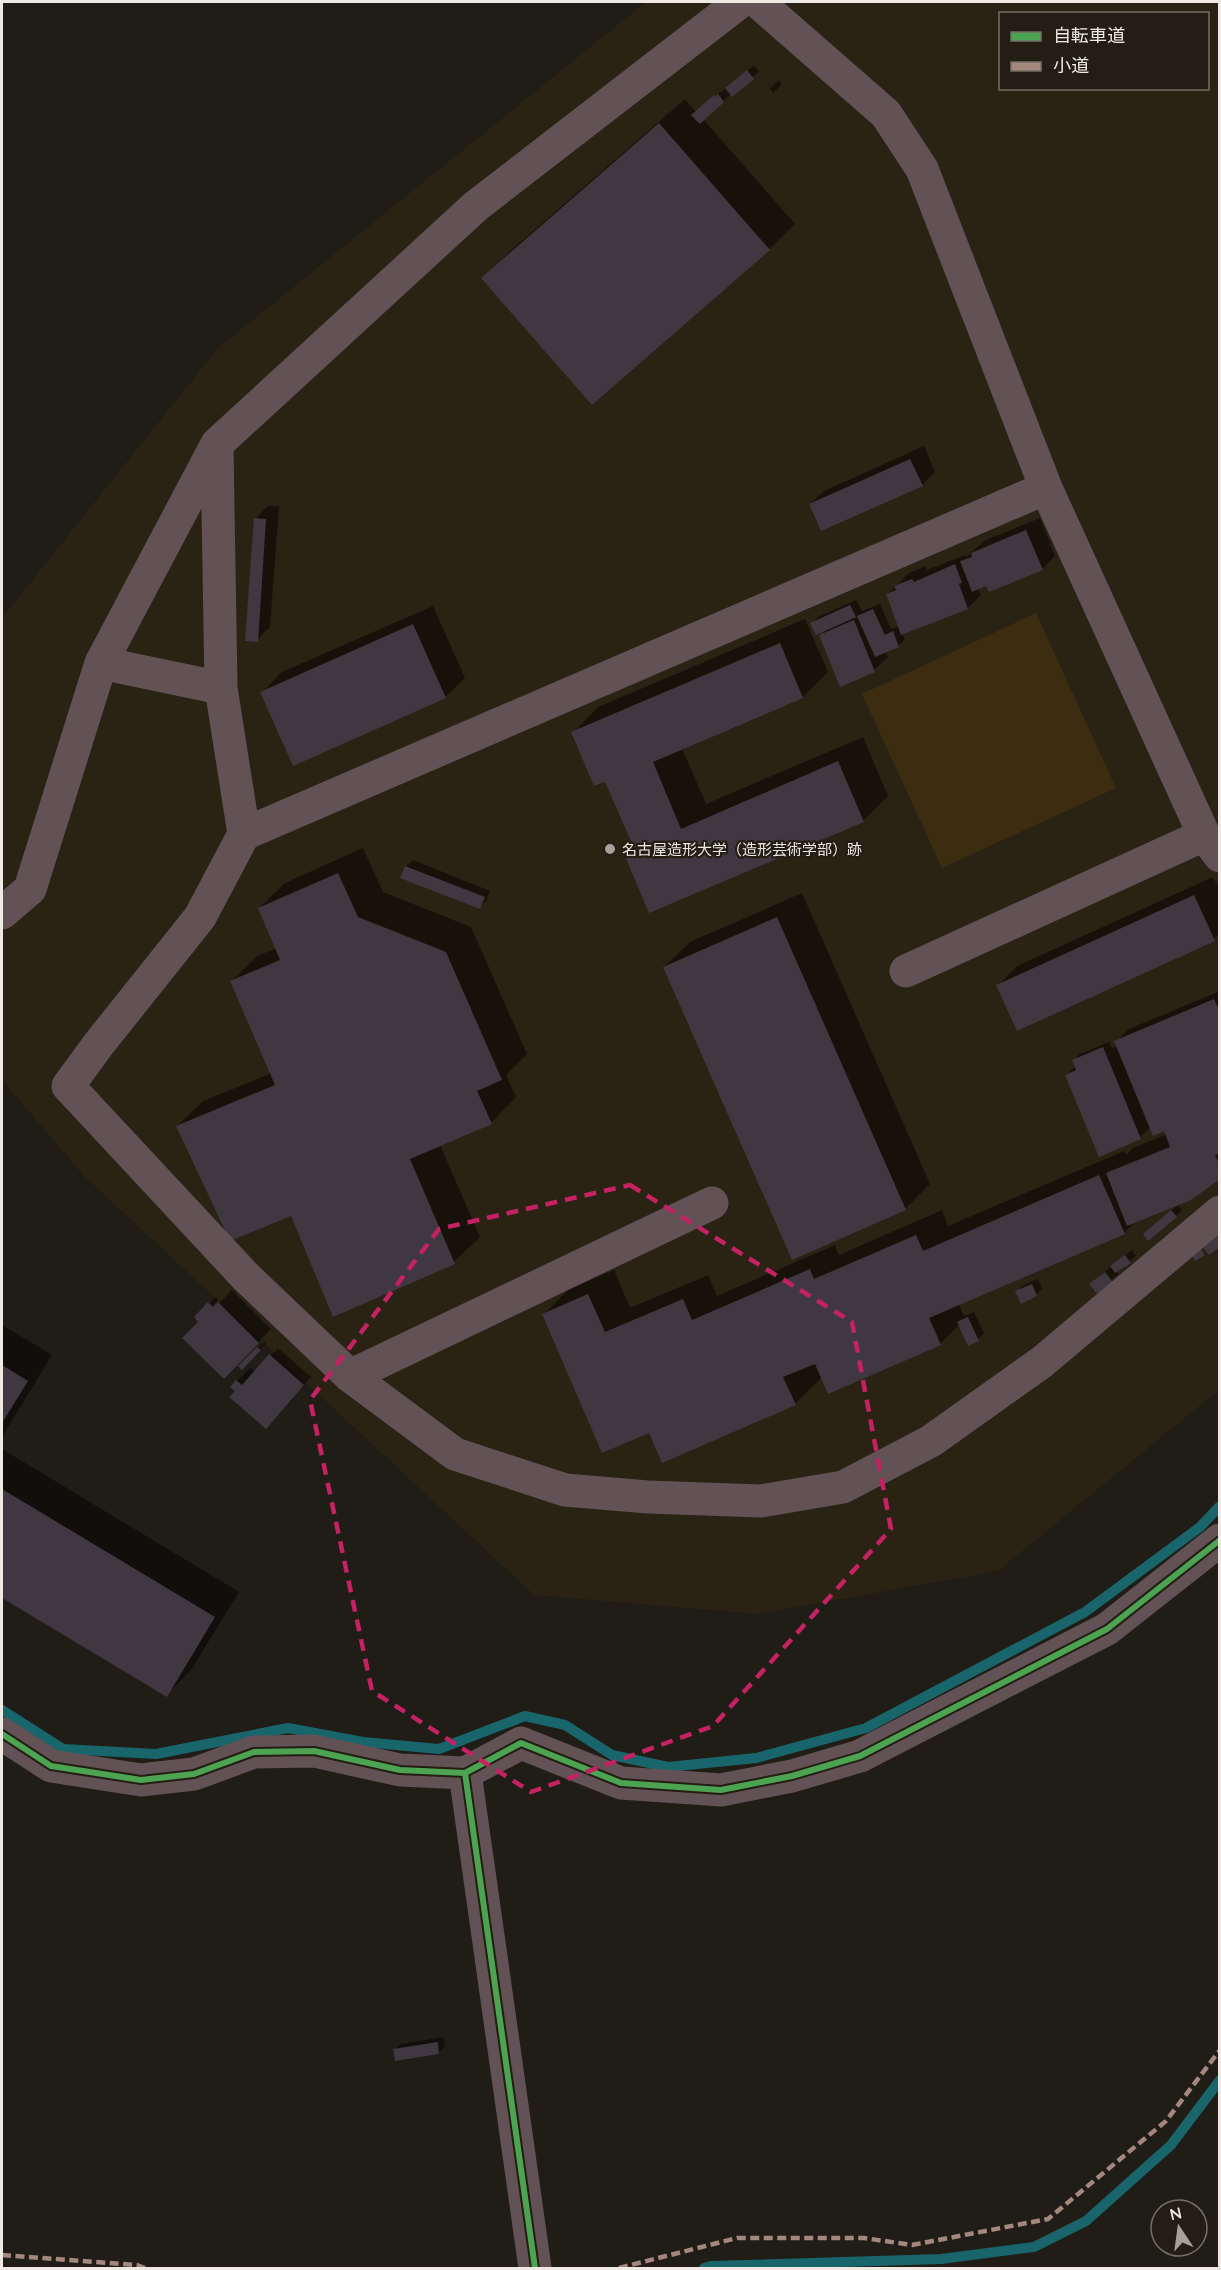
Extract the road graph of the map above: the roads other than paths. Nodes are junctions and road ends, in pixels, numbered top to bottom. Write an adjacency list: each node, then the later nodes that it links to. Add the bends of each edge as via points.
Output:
1 (740, 2): 3 (street, via 476,206)
2 (758, 2): 4 (street, via 886,114 922,169)
3 (217, 444): 5 (street); 6 (street)
4 (1046, 488): 7 (street); 8 (street)
5 (101, 663): 6 (street); 9 (street, via 30,889)
6 (221, 688): 7 (street)
7 (244, 834): 13 (street, via 200,917 68,1086 245,1276)
8 (1212, 845): 10 (street)
9 (2, 912)
10 (906, 971)
11 (712, 1203): 13 (street)
12 (1220, 1212): 13 (street, via 1042,1362 931,1440 843,1487 761,1501 565,1491 455,1454)
13 (350, 1376)
14 (1220, 1540): 16 (street, via 1107,1629 860,1756 792,1776 721,1790 621,1783 521,1743)
15 (2, 1734): 16 (street, via 51,1767 141,1780 194,1774 254,1752 314,1751 400,1770)
16 (465, 1773): 17 (street)
17 (535, 2268)

